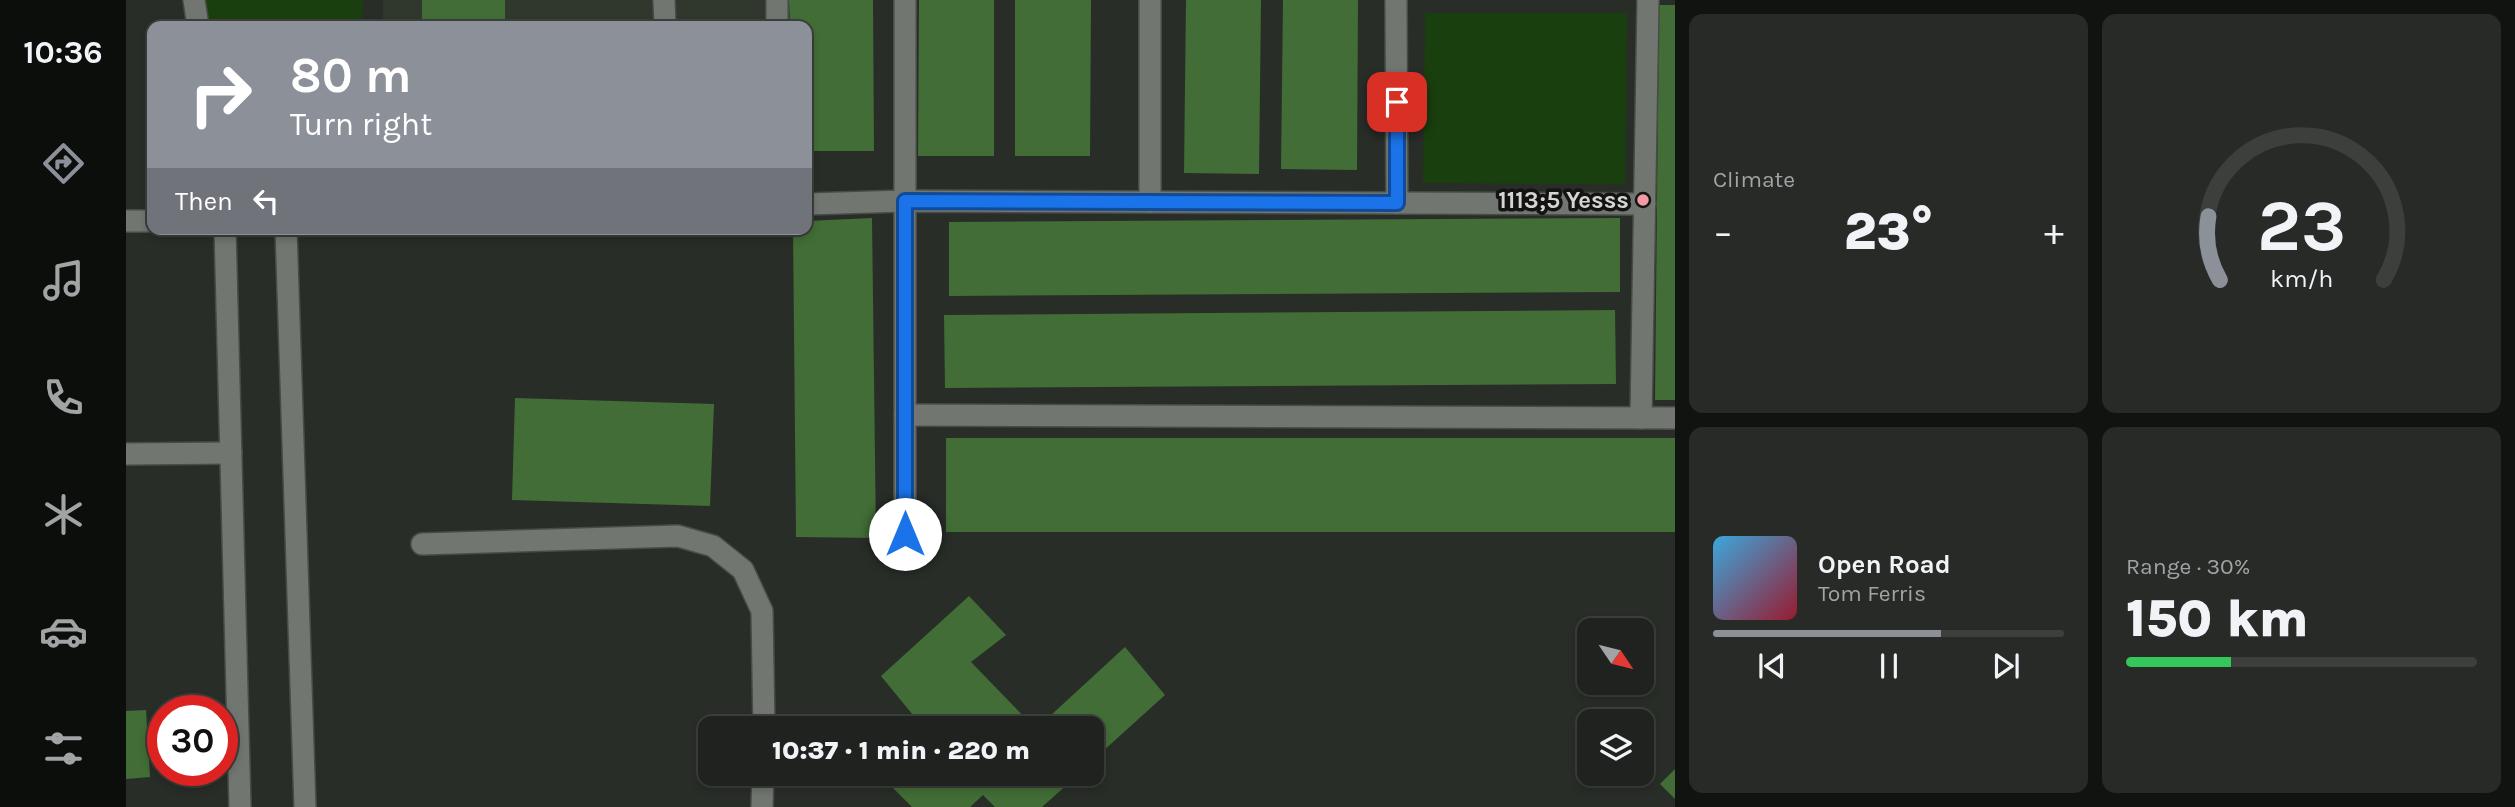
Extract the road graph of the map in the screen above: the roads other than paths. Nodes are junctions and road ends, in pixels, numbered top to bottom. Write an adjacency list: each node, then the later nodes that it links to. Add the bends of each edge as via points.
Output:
1 (194, 0): 8 (street)
2 (664, 0): 9 (street)
3 (778, 0): 10 (street)
4 (905, 0): 11 (street)
5 (1150, 0): 12 (street)
6 (1396, 0): 13 (street)
7 (1648, 0): 15 (street)
8 (197, 21)
9 (665, 21)
10 (778, 21)
11 (905, 201): 12 (street); 14 (street); 20 (street)
12 (1150, 202): 13 (street)
13 (1397, 203): 15 (street)
14 (812, 204)
15 (1644, 204): 21 (street)
16 (147, 220): 17 (street)
17 (126, 221)
18 (225, 235): 23 (street)
19 (286, 235): 30 (street)
20 (905, 415): 21 (street); 25 (street)
21 (1641, 418): 22 (street)
22 (1675, 418)
23 (231, 453): 24 (street); 29 (street)
24 (126, 454)
25 (905, 534)
26 (422, 544): 27 (street, via 678,536 713,546 743,570 762,611)
27 (764, 716)
28 (763, 786): 31 (street)
29 (240, 807)
30 (305, 807)
31 (762, 807)

